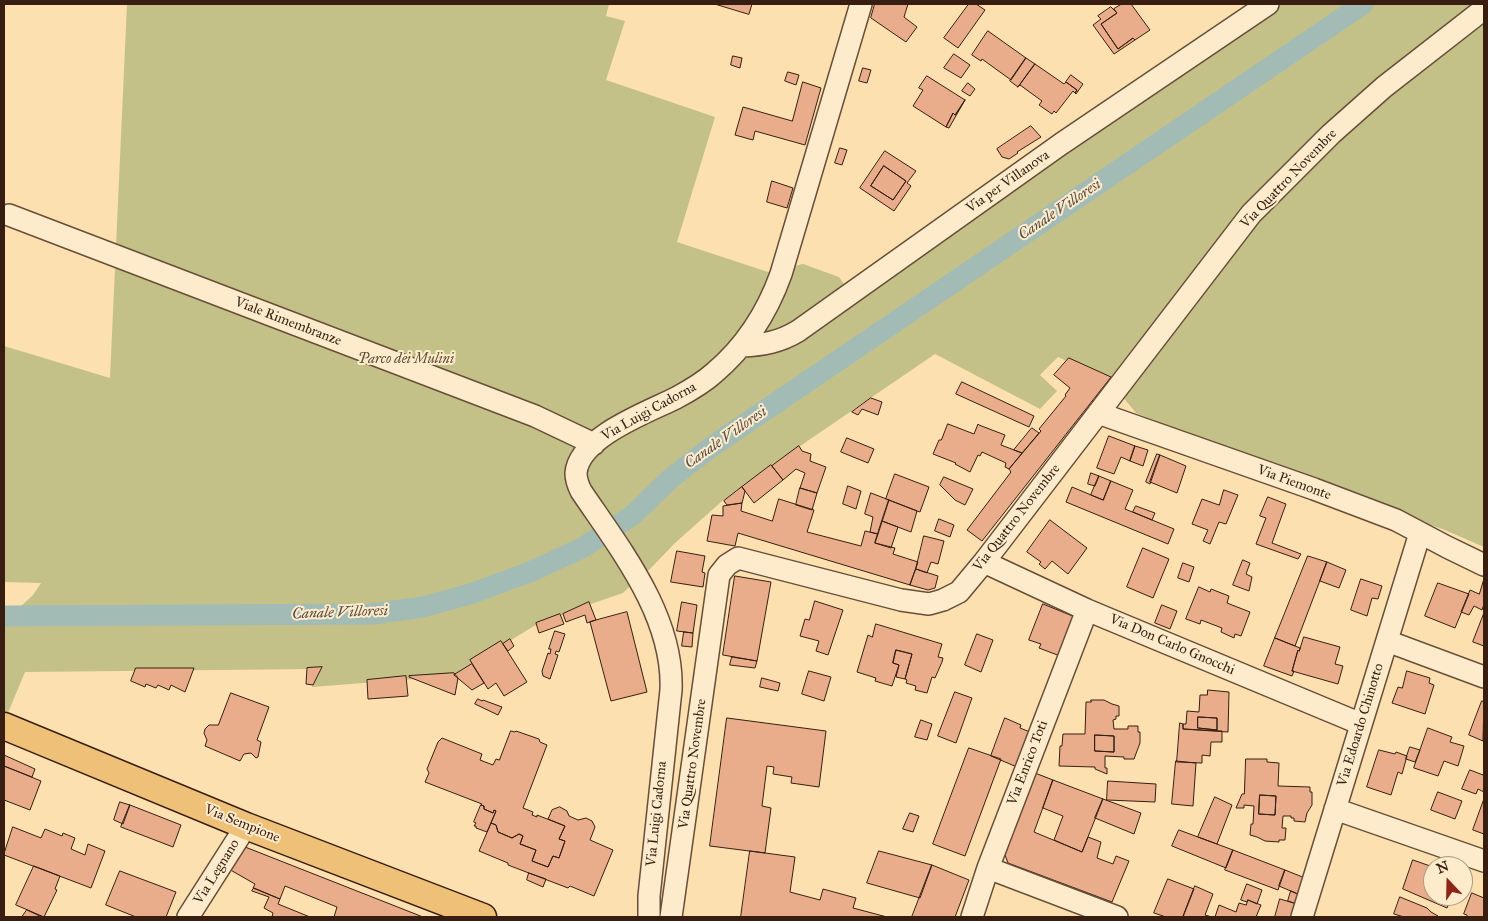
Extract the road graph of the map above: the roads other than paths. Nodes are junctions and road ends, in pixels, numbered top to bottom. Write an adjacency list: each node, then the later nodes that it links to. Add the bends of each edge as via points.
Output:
1 (861, 4): 5 (street, Via Luigi Cadorna, via 781,274 766,312)
2 (1268, 4): 5 (street, Via per Villanova, via 1060,144 798,331 770,344)
3 (1484, 9): 6 (street, Via Quattro Novembre, via 1384,87 1331,134 1251,214)
4 (9, 215): 7 (street, Viale Rimembranze, via 535,416)
5 (742, 346): 7 (street, Via Luigi Cadorna, via 696,386 623,424)
6 (1098, 413): 8 (street, Via Piemonte, via 1332,496 1396,520); 9 (street, Via Quattro Novembre)
7 (594, 444): 22 (street, Via Luigi Cadorna, via 579,463 577,482 645,592 668,653 671,678)
8 (1420, 533): 10 (street, Via Piemonte); 12 (street, Via Edoardo Chinotto)
9 (984, 562): 11 (street, Via Don Carlo Gnocchi); 23 (street, Via Quattro Novembre, via 959,592 929,604 901,600 738,558 727,565 720,574)
10 (1484, 565)
11 (1087, 610): 14 (street, Via Don Carlo Gnocchi); 19 (street, Via Enrico Toti)
12 (1387, 641): 13 (street); 14 (street, Via Edoardo Chinotto)
13 (1484, 678)
14 (1362, 724): 16 (street, Via Edoardo Chinotto)
15 (4, 726): 17 (main road, Via Sempione)
16 (1335, 809): 18 (street); 26 (street, Via Edoardo Chinotto)
17 (246, 826): 20 (street, Via Legnano); 21 (main road, Via Sempione)
18 (1484, 861)
19 (988, 868): 24 (street, Via Enrico Toti); 25 (street)
20 (188, 917)
21 (483, 917)
22 (649, 917)
23 (671, 917)
24 (972, 917)
25 (1117, 917)
26 (1302, 917)

